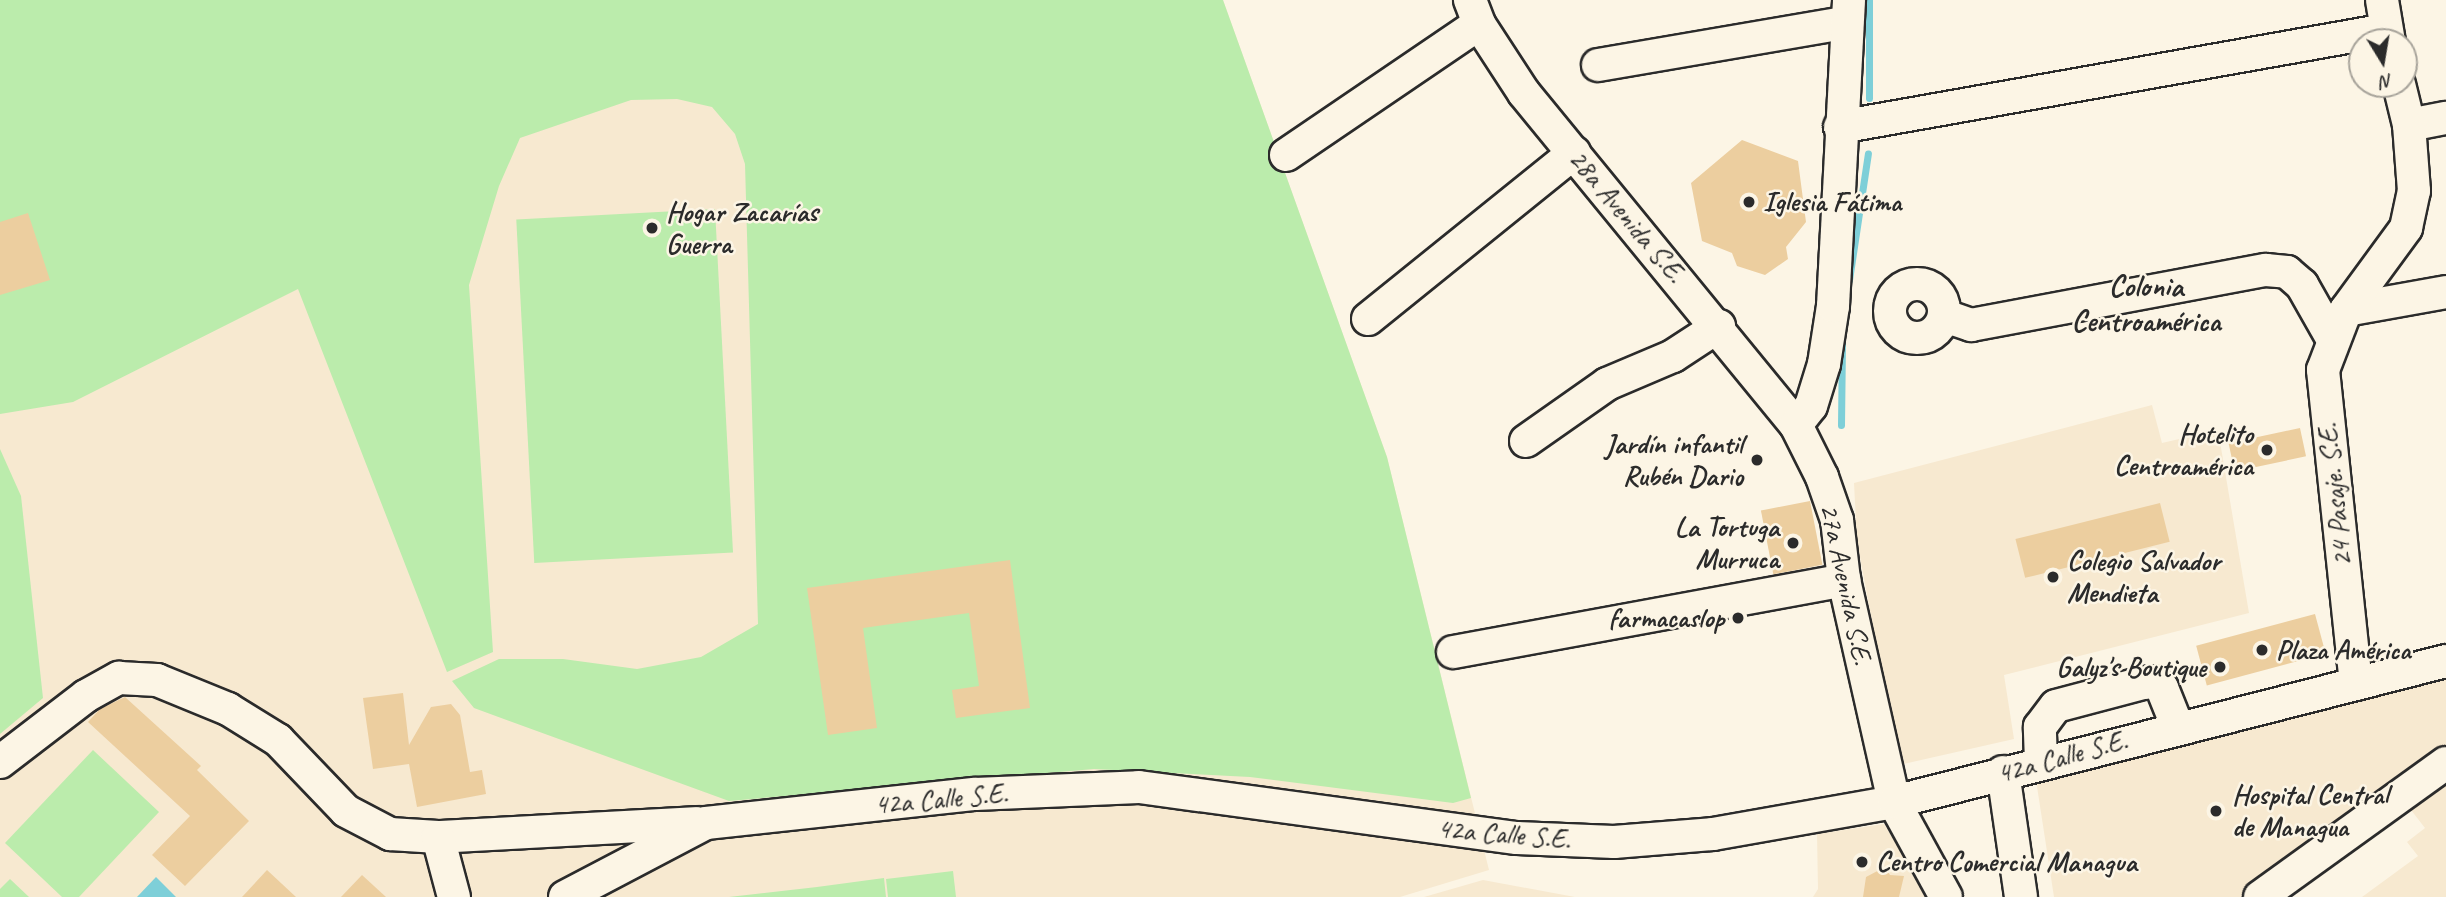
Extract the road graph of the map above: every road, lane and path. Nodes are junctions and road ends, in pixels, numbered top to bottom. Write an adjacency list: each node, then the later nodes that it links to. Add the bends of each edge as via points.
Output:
1 (1475, 12): 9 (street, 28a Avenida S.E., via 1524,93); 10 (street)
2 (1847, 12): 4 (street); 8 (street)
3 (2386, 24): 8 (street)
4 (1598, 65)
5 (2402, 98): 7 (street, 24 Pasaje. S.E.)
6 (2446, 118): 7 (street)
7 (2409, 125): 12 (street, 24 Pasaje. S.E., via 2414,191 2406,228)
8 (1840, 127): 17 (street, via 1839,233 1824,364 1811,406)
9 (1574, 153): 14 (street); 15 (street, 28a Avenida S.E.)
10 (1286, 155)
11 (2446, 292): 12 (street)
12 (2346, 310): 16 (street, 24 Pasaje. S.E.)
13 (1945, 316): 16 (street, via 1971,325 2266,270 2287,272 2302,285)
14 (1368, 319)
15 (1719, 326): 17 (street, 28a Avenida S.E.); 18 (street, via 1673,356 1607,384)
16 (2332, 338): 22 (street, 24 Pasaje. S.E., via 2324,383)
17 (1796, 425): 19 (street, 27a Avenida S.E., via 1837,520)
18 (1526, 441)
19 (1844, 580): 20 (street); 28 (street, 27a Avenida S.E.)
20 (1453, 652)
21 (2446, 661): 22 (street, 42a Calle S.E.)
22 (2356, 684): 23 (street, 42a Calle S.E.)
23 (2178, 728): 25 (street, 42a Calle S.E.); 25 (street, via 2162,688 2154,682 2143,683 2056,706 2040,727)
24 (0, 761): 30 (street, via 86,696 118,678 158,680 228,709 278,740 346,811 390,834)
25 (2041, 762): 27 (street, 42a Calle S.E.)
26 (2446, 762): 35 (street)
27 (2004, 772): 28 (street, 42a Calle S.E.); 34 (street)
28 (1894, 802): 29 (street, 42a Calle S.E., via 1713,834 1614,842 1480,833 1139,787 975,794); 33 (street, 27a Avenida S.E.)
29 (706, 823): 30 (street); 32 (street, 42a Calle S.E.)
30 (438, 836): 31 (street)
31 (454, 897)
32 (565, 897)
33 (1946, 897)
34 (2021, 897)
35 (2260, 897)

